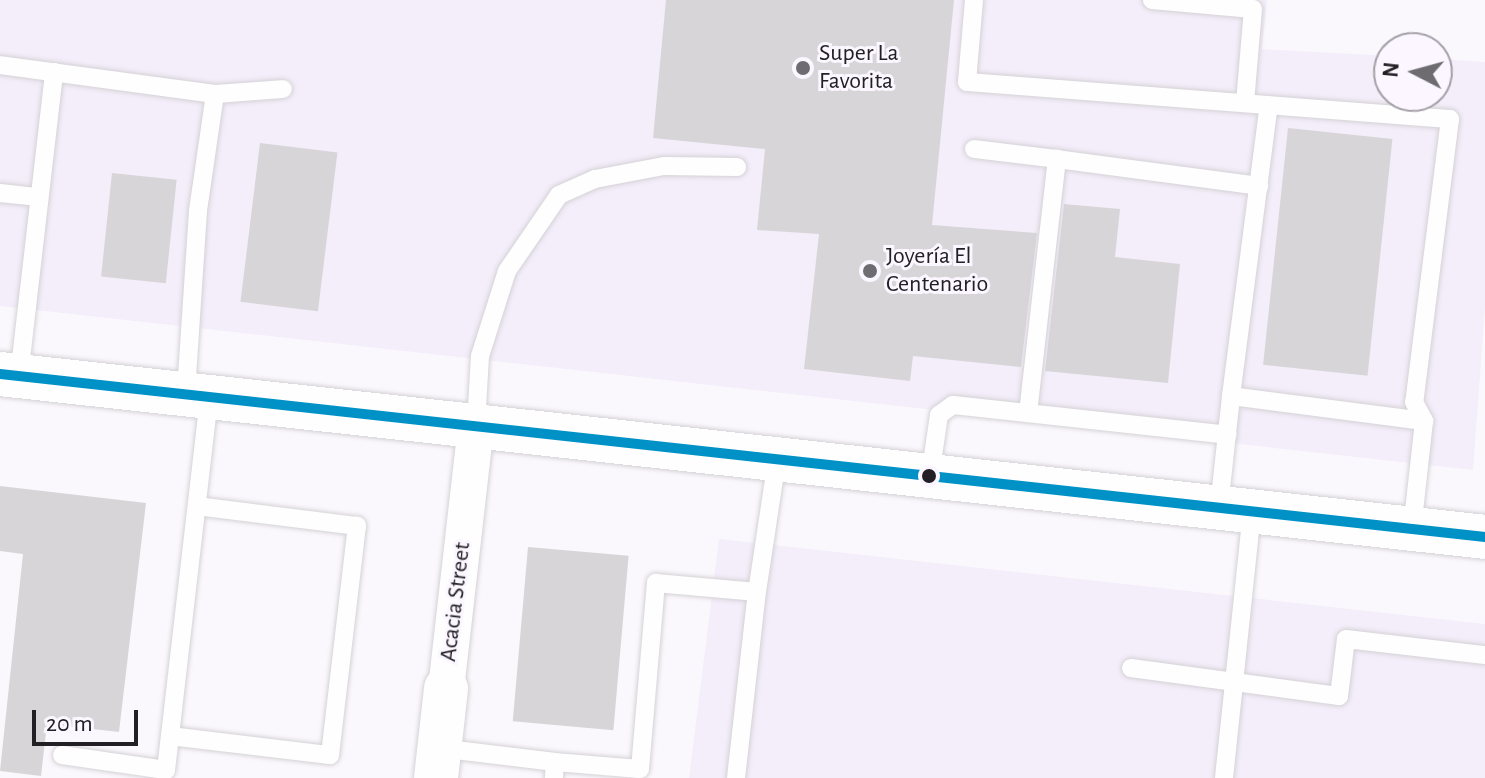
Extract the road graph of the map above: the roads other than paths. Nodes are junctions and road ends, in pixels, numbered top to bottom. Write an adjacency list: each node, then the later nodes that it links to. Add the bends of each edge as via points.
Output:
1 (974, 0): 7 (lane, via 967,82)
2 (1152, 0): 7 (lane, via 1253,9)
3 (0, 65): 4 (lane)
4 (54, 72): 6 (lane); 14 (lane)
5 (283, 89): 6 (lane)
6 (215, 94): 16 (lane, via 198,211)
7 (1245, 103): 8 (lane)
8 (1269, 105): 12 (lane); 19 (lane, via 1450,119 1414,402)
9 (974, 149): 10 (lane)
10 (1057, 159): 12 (lane); 18 (lane)
11 (737, 167): 20 (lane, via 664,166 595,179 559,195 507,271 480,356)
12 (1259, 186): 17 (lane)
13 (0, 193): 14 (lane)
14 (39, 197): 15 (lane)
15 (10, 375): 16 (main road)
16 (198, 395): 20 (main road); 24 (lane)
17 (1231, 396): 19 (lane); 21 (lane)
18 (1028, 413): 21 (lane); 23 (lane, via 946,407 935,429)
19 (1424, 421): 26 (lane)
20 (476, 425): 22 (main road); 32 (street, Acacia Street)
21 (1227, 435): 25 (lane)
22 (777, 459): 23 (main road); 28 (lane)
23 (930, 476): 25 (main road)
24 (197, 506): 33 (lane); 33 (lane, via 357,526 354,555 330,755)
25 (1236, 509): 26 (main road); 31 (lane)
26 (1412, 529): 27 (main road)
27 (1485, 537)
28 (757, 592): 36 (lane, via 656,583 640,769); 37 (lane)
29 (1485, 655): 31 (lane, via 1346,639 1339,696)
30 (1131, 668): 31 (lane)
31 (1234, 682): 38 (lane)
32 (446, 689): 35 (main road, Acacia Street)
33 (170, 736): 34 (lane, via 166,770)
34 (62, 755)
35 (438, 763): 36 (lane)
36 (555, 770)
37 (736, 778)
38 (1224, 778)

